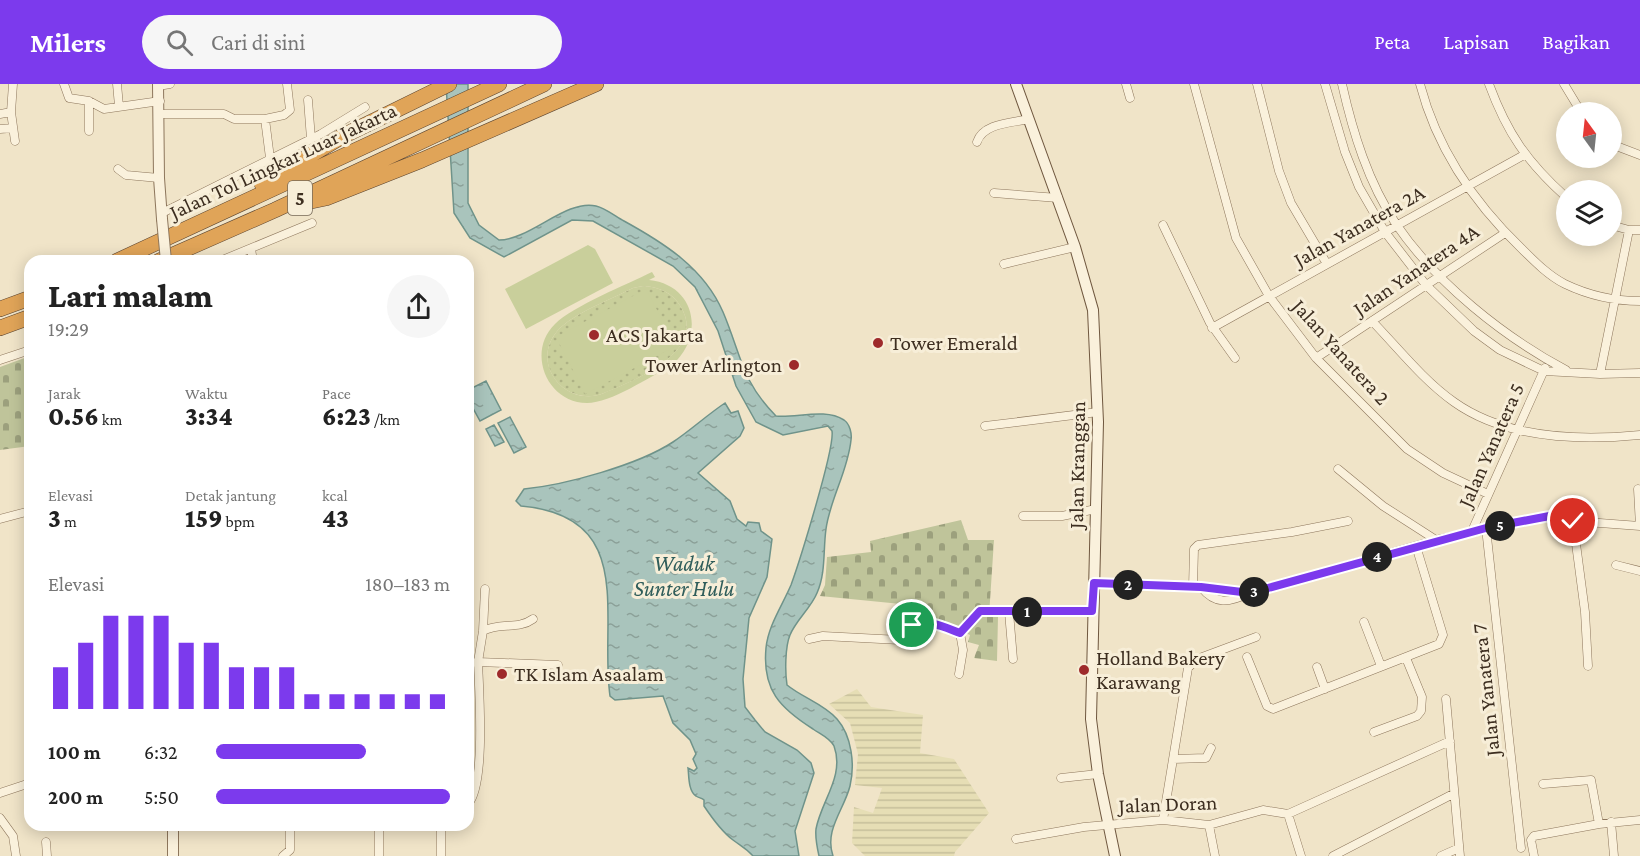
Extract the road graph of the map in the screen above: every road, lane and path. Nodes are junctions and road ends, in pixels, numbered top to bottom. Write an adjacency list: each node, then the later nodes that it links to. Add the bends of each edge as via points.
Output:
1 (13, 84): 27 (street)
2 (64, 84): 22 (street, via 68,97)
3 (117, 84): 25 (street)
4 (170, 84): 18 (street)
5 (287, 84): 30 (street, via 289,112)
6 (449, 84): 57 (highway, via 341,137)
7 (544, 84): 48 (highway, Jalan Tol Lingkar Luar Jakarta / 5)
8 (596, 84): 48 (highway, via 326,198)
9 (1016, 84): 31 (main road, Jalan Kranggan)
10 (1126, 84): 20 (street)
11 (1194, 84): 70 (street, Jalan Yanatera 2, via 1236,238)
12 (1257, 84): 67 (street, via 1291,203)
13 (1325, 84): 56 (street, via 1359,187)
14 (1342, 84): 52 (street, via 1358,148)
15 (1420, 84): 44 (street, via 1438,135)
16 (1489, 84): 39 (street, via 1504,123)
17 (1564, 84): 24 (street)
18 (158, 85): 23 (main road)
19 (493, 87): 57 (highway, Jalan Tol Lingkar Luar Jakarta / 5)
20 (1130, 98)
21 (308, 100): 35 (street)
22 (88, 101): 25 (street, via 100,108); 34 (street)
23 (160, 101): 25 (street); 29 (main road)
24 (1575, 102)
25 (119, 106)
26 (365, 107): 35 (street)
27 (11, 112): 28 (street); 32 (street)
28 (0, 114)
29 (160, 114): 30 (street, via 224,114 234,119); 43 (main road)
30 (265, 119): 41 (street)
31 (1029, 119): 37 (street, via 988,128); 47 (main road, Jalan Kranggan)
32 (13, 128): 33 (street); 36 (street)
33 (0, 129)
34 (89, 131)
35 (311, 139): 41 (street)
36 (15, 141)
37 (977, 142)
38 (1622, 148): 40 (street)
39 (1524, 155): 44 (street, Jalan Yanatera 2A); 45 (street)
40 (1640, 155)
41 (270, 158): 49 (street)
42 (118, 169): 43 (street, via 126,175)
43 (159, 177): 49 (main road)
44 (1467, 186): 52 (street, Jalan Yanatera 2A); 58 (street)
45 (1556, 187)
46 (994, 193): 47 (street)
47 (1058, 198): 59 (main road, Jalan Kranggan)
48 (275, 210): 63 (highway, Jalan Tol Lingkar Luar Jakarta / 5)
49 (162, 216): 62 (main road, bridge)
50 (312, 223): 60 (street)
51 (1163, 225): 78 (street)
52 (1397, 225): 56 (street, Jalan Yanatera 2A); 68 (street)
53 (1622, 228): 54 (street)
54 (1629, 230): 55 (street); 72 (street)
55 (1640, 230)
56 (1385, 232): 67 (street, Jalan Yanatera 2A); 69 (street)
57 (179, 233): 61 (highway, Jalan Tol Lingkar Luar Jakarta / 5)
58 (1505, 233): 68 (street, Jalan Yanatera 4A); 72 (street, via 1553,277 1574,288)
59 (1075, 247): 66 (street); 88 (main road, Jalan Kranggan, via 1093,310)
60 (251, 249): 64 (street); 65 (street)
61 (130, 255)
62 (165, 255)
63 (173, 255)
64 (236, 255)
65 (252, 255)
66 (1004, 264)
67 (1327, 264): 70 (street, Jalan Yanatera 2A)
68 (1440, 276): 69 (street, Jalan Yanatera 4A); 83 (street, via 1492,324)
69 (1426, 285): 76 (street, Jalan Yanatera 4A); 84 (street, via 1500,350)
70 (1269, 296): 78 (street, Jalan Yanatera 2A); 81 (street, Jalan Yanatera 2)
71 (24, 300): 74 (highway)
72 (1616, 300): 73 (street); 87 (street)
73 (1640, 301)
74 (0, 309)
75 (24, 319): 77 (highway)
76 (1372, 321): 81 (street, Jalan Yanatera 4A); 90 (street, via 1451,400)
77 (0, 328)
78 (1212, 328): 80 (street)
79 (24, 352): 82 (street)
80 (1235, 358)
81 (1316, 358): 94 (street, Jalan Yanatera 2, via 1407,448 1443,473)
82 (0, 360)
83 (1548, 361): 84 (street, Jalan Yanatera 5); 85 (street)
84 (1544, 371): 85 (street); 90 (street, Jalan Yanatera 5)
85 (1567, 371): 87 (street)
86 (1640, 373): 87 (street)
87 (1600, 375)
88 (1098, 412): 89 (street); 95 (main road, Jalan Kranggan)
89 (985, 426)
90 (1519, 429): 91 (street, via 1586,438); 94 (street, Jalan Yanatera 5)
91 (1640, 435)
92 (1338, 469): 104 (street, via 1383,506)
93 (1638, 489): 101 (street)
94 (1488, 494): 103 (street, Jalan Yanatera 5)
95 (1096, 508): 97 (street, via 1062,516); 108 (main road, Jalan Kranggan)
96 (24, 513): 98 (street)
97 (1023, 516)
98 (0, 519)
99 (1348, 521): 109 (street, via 1198,545 1194,549)
100 (1573, 521): 101 (street); 102 (street, via 1560,514); 127 (street)
101 (1640, 526)
102 (1486, 528): 103 (street); 157 (street, Jalan Yanatera 7)
103 (1472, 531): 104 (street, Jalan Yanatera 5)
104 (1436, 540): 105 (street, Jalan Yanatera 5)
105 (1416, 546): 111 (street, Jalan Yanatera 5); 121 (street, via 1443,635 1439,644)
106 (1616, 565): 107 (street)
107 (1640, 571)
108 (1094, 583): 109 (street, Jalan Yanatera 5); 112 (main road, Jalan Kranggan)
109 (1197, 587): 111 (street, Jalan Yanatera 5); 111 (street, Jalan Yanatera 5, via 1221,602)
110 (485, 589): 116 (street)
111 (1250, 593)
112 (1092, 611): 113 (street); 136 (main road, Jalan Kranggan, via 1090,710)
113 (1008, 612): 117 (street, via 977,612); 122 (street)
114 (533, 619): 116 (street, via 521,625)
115 (1364, 622): 126 (street)
116 (483, 631): 124 (street)
117 (960, 633): 119 (street, via 925,622 907,627 900,640 823,636); 129 (street, via 963,650)
118 (1256, 637): 135 (street, via 1192,664)
119 (809, 639)
120 (1246, 657): 130 (street, via 1270,709)
121 (1406, 658): 126 (street); 132 (street, via 1422,697 1422,711)
122 (1013, 659)
123 (474, 662): 124 (street)
124 (478, 662): 125 (street); 140 (street, via 479,757)
125 (558, 664)
126 (1381, 666): 130 (street)
127 (1588, 666)
128 (1317, 667): 130 (street)
129 (959, 674)
130 (1325, 689)
131 (1446, 699): 133 (street)
132 (1374, 732)
133 (1450, 741): 142 (street); 143 (street, Jalan Doran)
134 (1211, 748): 135 (street, via 1206,758)
135 (1173, 759): 145 (street)
136 (1098, 774): 137 (street); 149 (main road, Jalan Kranggan)
137 (1061, 778)
138 (1543, 784): 148 (street, via 1592,780)
139 (24, 785): 141 (street)
140 (474, 790)
141 (0, 793)
142 (1453, 794): 158 (street); 168 (street)
143 (1288, 814): 150 (street, Jalan Doran, via 1263,810); 167 (street)
144 (0, 818): 159 (street, via 13,836)
145 (1163, 819): 149 (street, Jalan Doran); 150 (street, Jalan Doran)
146 (1640, 820): 147 (street)
147 (1611, 822): 148 (street); 171 (street)
148 (1599, 824): 170 (street, via 1534,837)
149 (1108, 825): 155 (street, Jalan Doran); 165 (main road, Jalan Kranggan)
150 (1209, 825): 166 (street)
151 (173, 831): 161 (main road)
152 (290, 831): 162 (street, via 290,850)
153 (379, 831): 163 (street)
154 (441, 831): 164 (street)
155 (1016, 839)
156 (46, 842): 160 (street)
157 (1521, 848)
158 (1460, 852): 169 (street)
159 (16, 856)
160 (47, 856)
161 (173, 856)
162 (285, 856)
163 (378, 856)
164 (441, 856)
165 (1115, 856)
166 (1215, 856)
167 (1301, 856)
168 (1333, 856)
169 (1441, 856)
170 (1534, 856)
171 (1614, 856)

